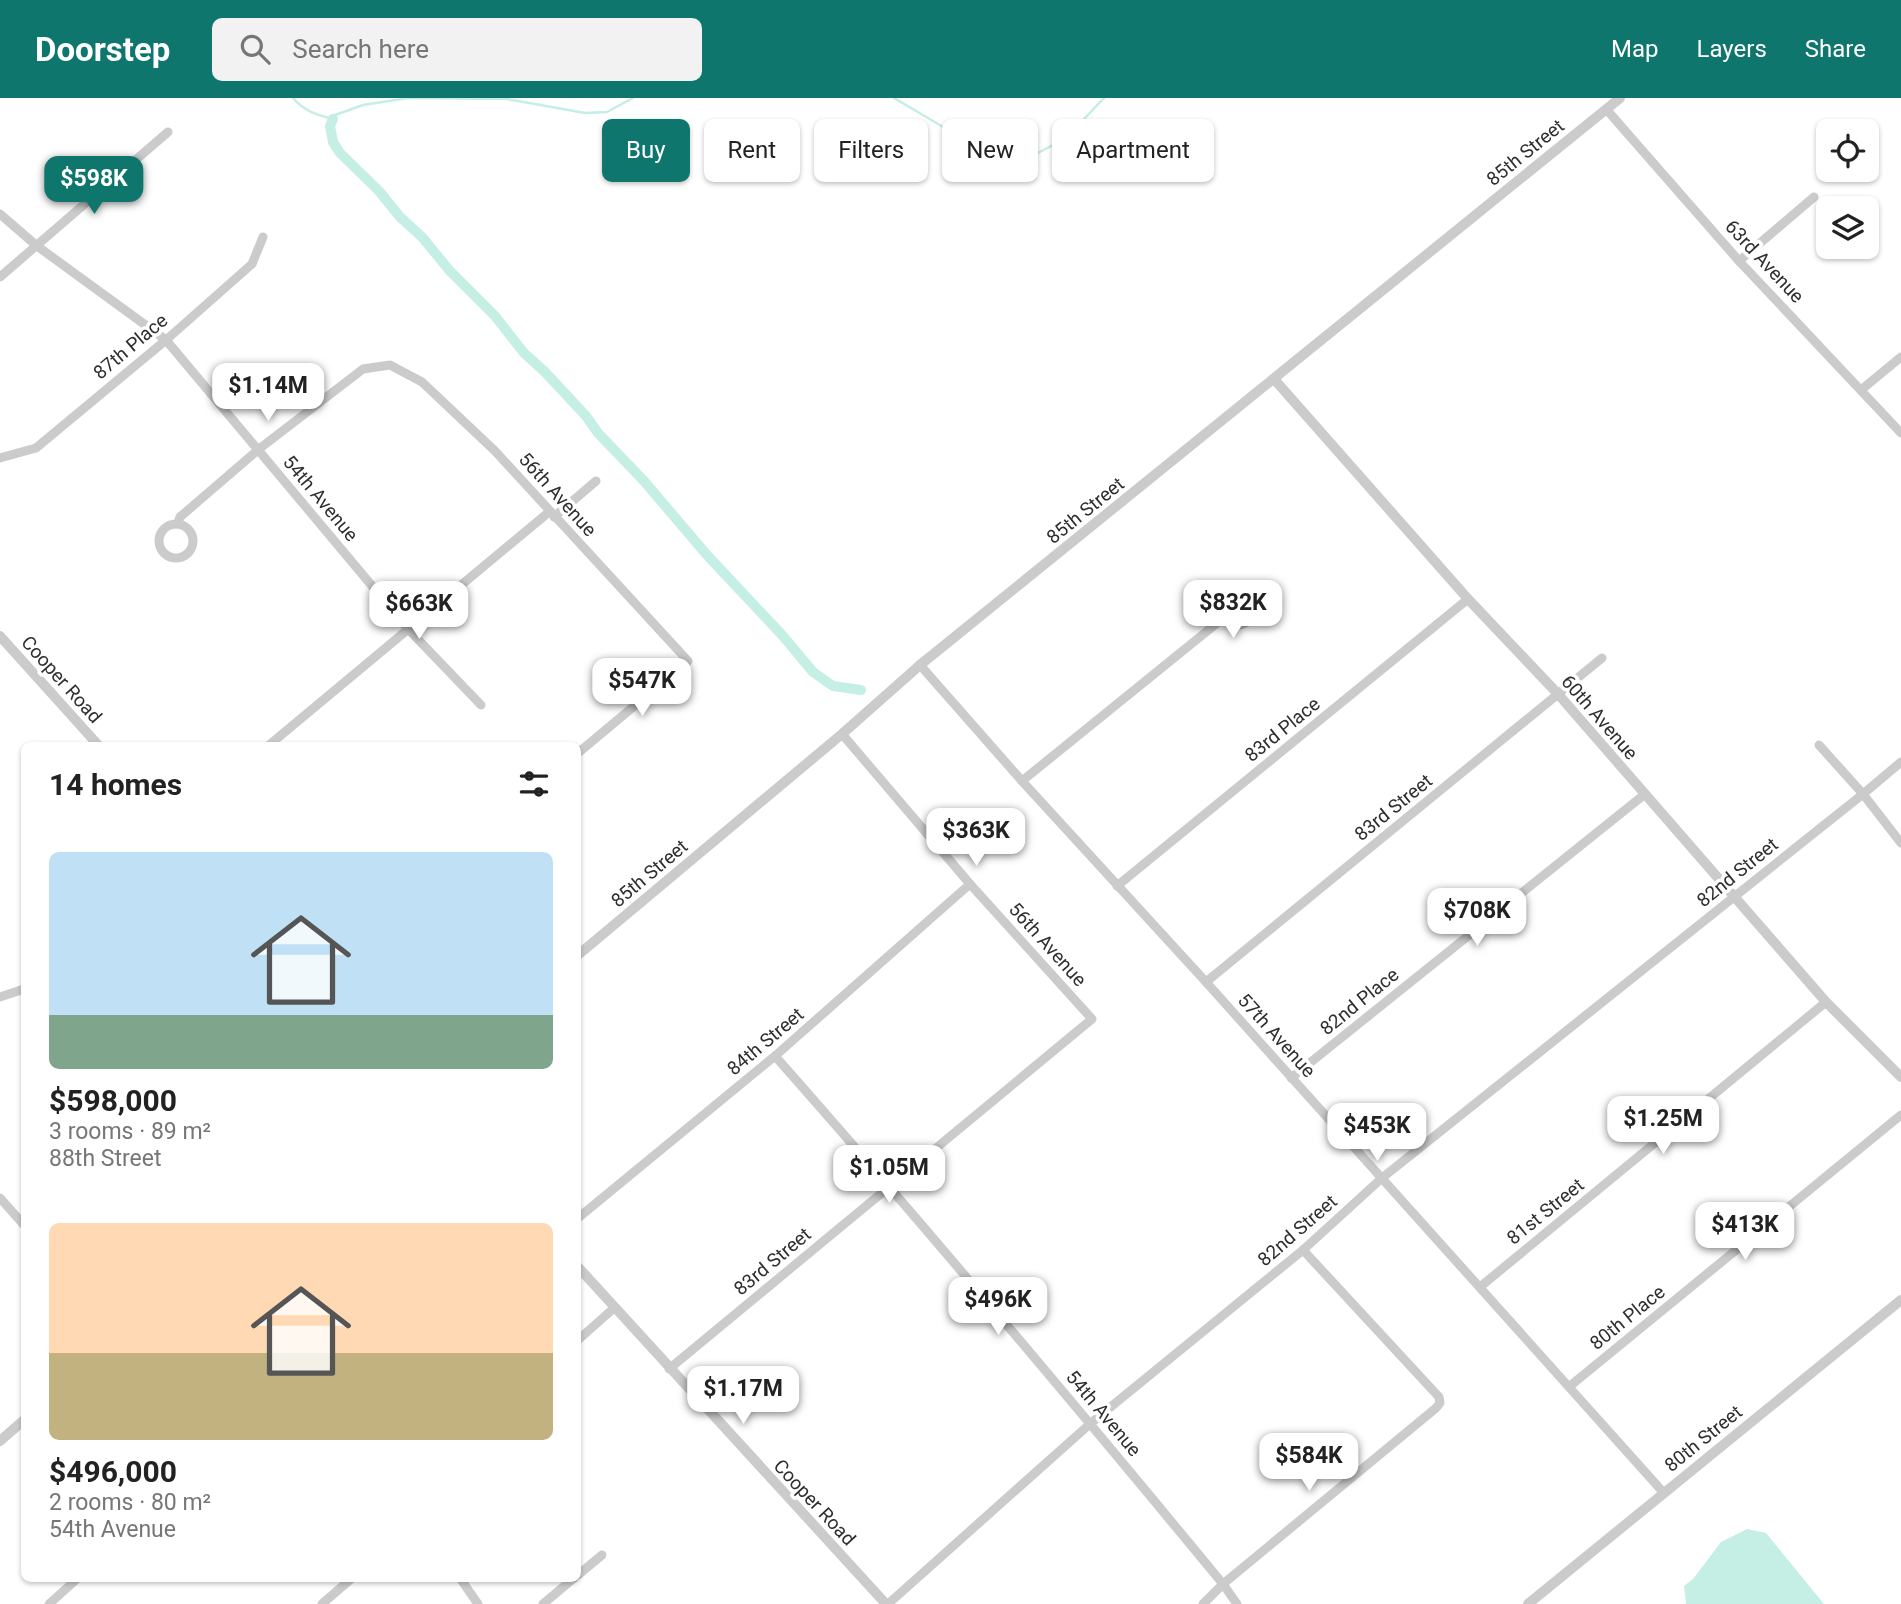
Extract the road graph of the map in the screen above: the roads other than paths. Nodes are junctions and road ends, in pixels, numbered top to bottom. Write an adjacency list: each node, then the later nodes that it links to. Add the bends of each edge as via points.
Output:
1 (1620, 98): 2 (street, 85th Street)
2 (1606, 109): 8 (street, 63rd Avenue); 12 (street, 85th Street)
3 (168, 132): 7 (street)
4 (1814, 197): 8 (street)
5 (0, 214): 7 (street, 54th Avenue)
6 (263, 237): 10 (street, 87th Place, via 252,264)
7 (37, 246): 9 (street); 10 (street, 54th Avenue)
8 (1739, 261): 13 (street, 63rd Avenue)
9 (0, 276)
10 (166, 340): 15 (street, 54th Avenue); 16 (street, 87th Place, via 36,448)
11 (1901, 357): 13 (street)
12 (1274, 379): 20 (street, 60th Avenue); 25 (street, 85th Street)
13 (1861, 390): 14 (street, 63rd Avenue)
14 (1901, 433)
15 (258, 449): 18 (street, 56th Avenue, via 363,369 390,365 422,382 495,451); 19 (street); 22 (street, 54th Avenue)
16 (0, 458)
17 (596, 481): 18 (street)
18 (552, 514): 22 (street); 32 (street, 56th Avenue, via 688,661)
19 (178, 523): 19 (street, via 192,533 193,544 187,554 177,558 166,555 158,540 167,526)
20 (1468, 599): 26 (street, 60th Avenue); 39 (street, 83rd Place)
21 (1222, 619): 21 (street, via 1233,625 1250,620 1255,610 1250,593 1239,587 1222,595 1218,607); 34 (street)
22 (409, 630): 27 (street, 54th Avenue); 30 (street)
23 (0, 636): 29 (street, Cooper Road)
24 (1602, 658): 26 (street, 83rd Street)
25 (920, 665): 28 (street, 85th Street); 34 (street, 57th Avenue)
26 (1558, 694): 35 (street, 60th Avenue); 42 (street, 83rd Street)
27 (481, 705)
28 (842, 734): 38 (street, 56th Avenue); 41 (street, 85th Street)
29 (95, 742)
30 (273, 742)
31 (1819, 746): 36 (street)
32 (581, 750)
33 (1901, 762): 36 (street, 82nd Street)
34 (1022, 782): 39 (street, 57th Avenue)
35 (1645, 794): 40 (street, 60th Avenue); 49 (street, 82nd Place)
36 (1863, 794): 37 (street); 40 (street, 82nd Street)
37 (1901, 843)
38 (970, 884): 46 (street, 56th Avenue); 47 (street, 84th Street)
39 (1117, 886): 42 (street, 57th Avenue)
40 (1734, 897): 45 (street, 60th Avenue); 51 (street, 82nd Street)
41 (581, 952)
42 (1206, 982): 49 (street, 57th Avenue)
43 (21, 990): 44 (street)
44 (0, 997)
45 (1826, 1002): 48 (street, 60th Avenue); 58 (street, 81st Street)
46 (1091, 1019): 52 (street, 83rd Street)
47 (775, 1056): 52 (street, 54th Avenue); 54 (street, 84th Street)
48 (1901, 1077)
49 (1291, 1078): 51 (street, 57th Avenue)
50 (1901, 1115): 63 (street, 80th Place)
51 (1382, 1178): 56 (street, 82nd Street); 58 (street, 57th Avenue)
52 (889, 1186): 62 (street, 83rd Street); 65 (street, 54th Avenue)
53 (0, 1198): 55 (street)
54 (581, 1216)
55 (21, 1222)
56 (1303, 1250): 65 (street, 82nd Street); 74 (street, via 1440,1403)
57 (581, 1270): 60 (street, Cooper Road)
58 (1480, 1287): 63 (street, 57th Avenue)
59 (1901, 1300): 67 (street, 80th Street)
60 (614, 1308): 61 (street); 62 (street, Cooper Road)
61 (581, 1337)
62 (669, 1369): 80 (street, Cooper Road)
63 (1570, 1386): 67 (street, 57th Avenue)
64 (21, 1423): 66 (street)
65 (1091, 1423): 74 (street, 54th Avenue); 80 (street, 82nd Street)
66 (0, 1441)
67 (1663, 1492): 75 (street, 80th Street)
68 (602, 1555): 69 (street)
69 (581, 1573)
70 (74, 1582): 76 (street)
71 (347, 1582): 77 (street)
72 (463, 1582): 78 (street)
73 (570, 1582): 79 (street)
74 (1223, 1584): 81 (street); 82 (street, 54th Avenue)
75 (1531, 1603)
76 (49, 1604)
77 (322, 1604)
78 (478, 1604)
79 (543, 1604)
80 (887, 1604)
81 (1203, 1604)
82 (1237, 1604)

